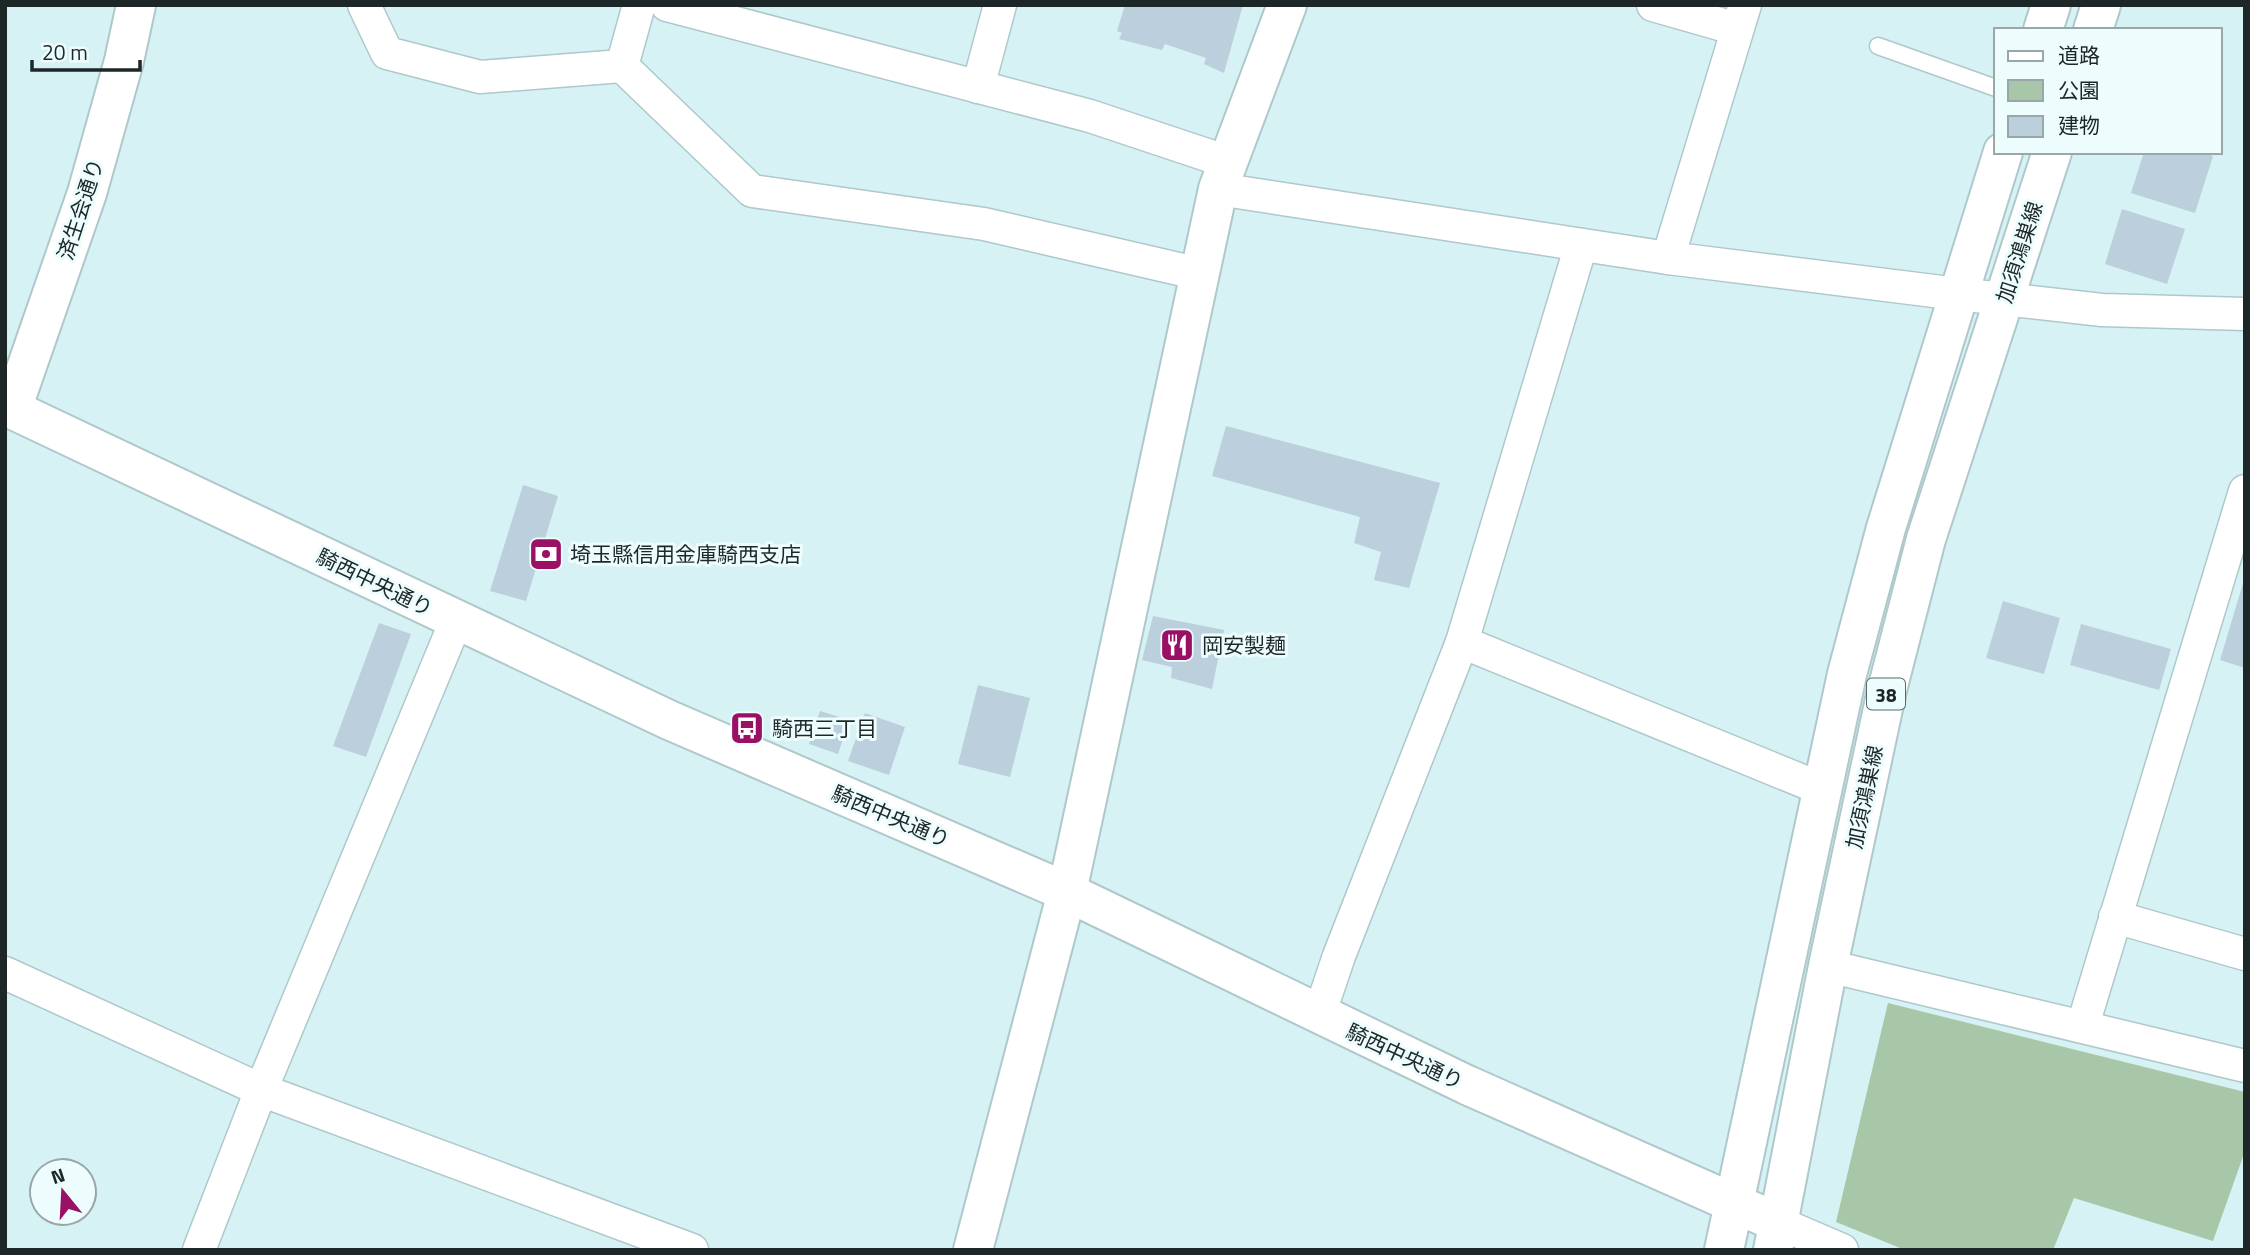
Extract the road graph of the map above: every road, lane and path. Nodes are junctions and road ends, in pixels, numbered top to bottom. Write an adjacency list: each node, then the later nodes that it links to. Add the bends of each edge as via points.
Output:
1 (136, 5): 26 (street, 済生会通り, via 88,194)
2 (363, 5): 14 (street, via 387,53 480,77)
3 (639, 5): 14 (street)
4 (667, 5): 15 (street)
5 (1000, 5): 15 (street)
6 (1287, 5): 19 (street)
7 (1653, 5): 10 (street)
8 (2051, 5): 11 (street)
9 (2101, 5): 12 (street)
10 (1741, 17): 21 (street)
11 (2044, 28)
12 (2094, 28)
13 (1878, 46): 16 (lane)
14 (622, 66): 22 (street, via 752,191 984,224)
15 (978, 87): 19 (street, via 1090,116)
16 (1994, 87)
17 (2002, 154): 23 (street, 加須鴻巣線 / 38)
18 (2051, 154): 24 (street, 加須鴻巣線 / 38)
19 (1223, 175): 20 (street); 22 (street)
20 (1581, 245): 21 (street); 29 (street)
21 (1668, 258): 23 (street)
22 (1200, 274): 31 (street)
23 (1958, 294): 24 (street); 30 (street, 加須鴻巣線 / 38, via 1886,528)
24 (2003, 299): 25 (street, via 2102,310); 34 (street, 加須鴻巣線 / 38, via 1926,539 1887,690)
25 (2245, 314)
26 (9, 407): 28 (street, 騎西中央通り)
27 (2245, 491): 32 (street)
28 (456, 621): 31 (street, 騎西中央通り, via 669,720); 39 (street)
29 (1462, 642): 30 (street); 36 (street)
30 (1822, 789): 40 (street, 加須鴻巣線 / 38)
31 (1067, 892): 36 (street, 騎西中央通り); 44 (street)
32 (2115, 917): 33 (street); 37 (street)
33 (2245, 954)
34 (1828, 966): 37 (street); 41 (street, 加須鴻巣線 / 38)
35 (5, 973): 39 (street)
36 (1319, 1015): 40 (street, 騎西中央通り)
37 (2083, 1025): 38 (street)
38 (2245, 1066)
39 (261, 1090): 42 (street); 43 (street)
40 (1733, 1204): 41 (street, 騎西中央通り); 45 (street, 加須鴻巣線 / 38)
41 (1776, 1236): 46 (street)
42 (199, 1250)
43 (692, 1250)
44 (973, 1250)
45 (1724, 1250)
46 (1842, 1250)

